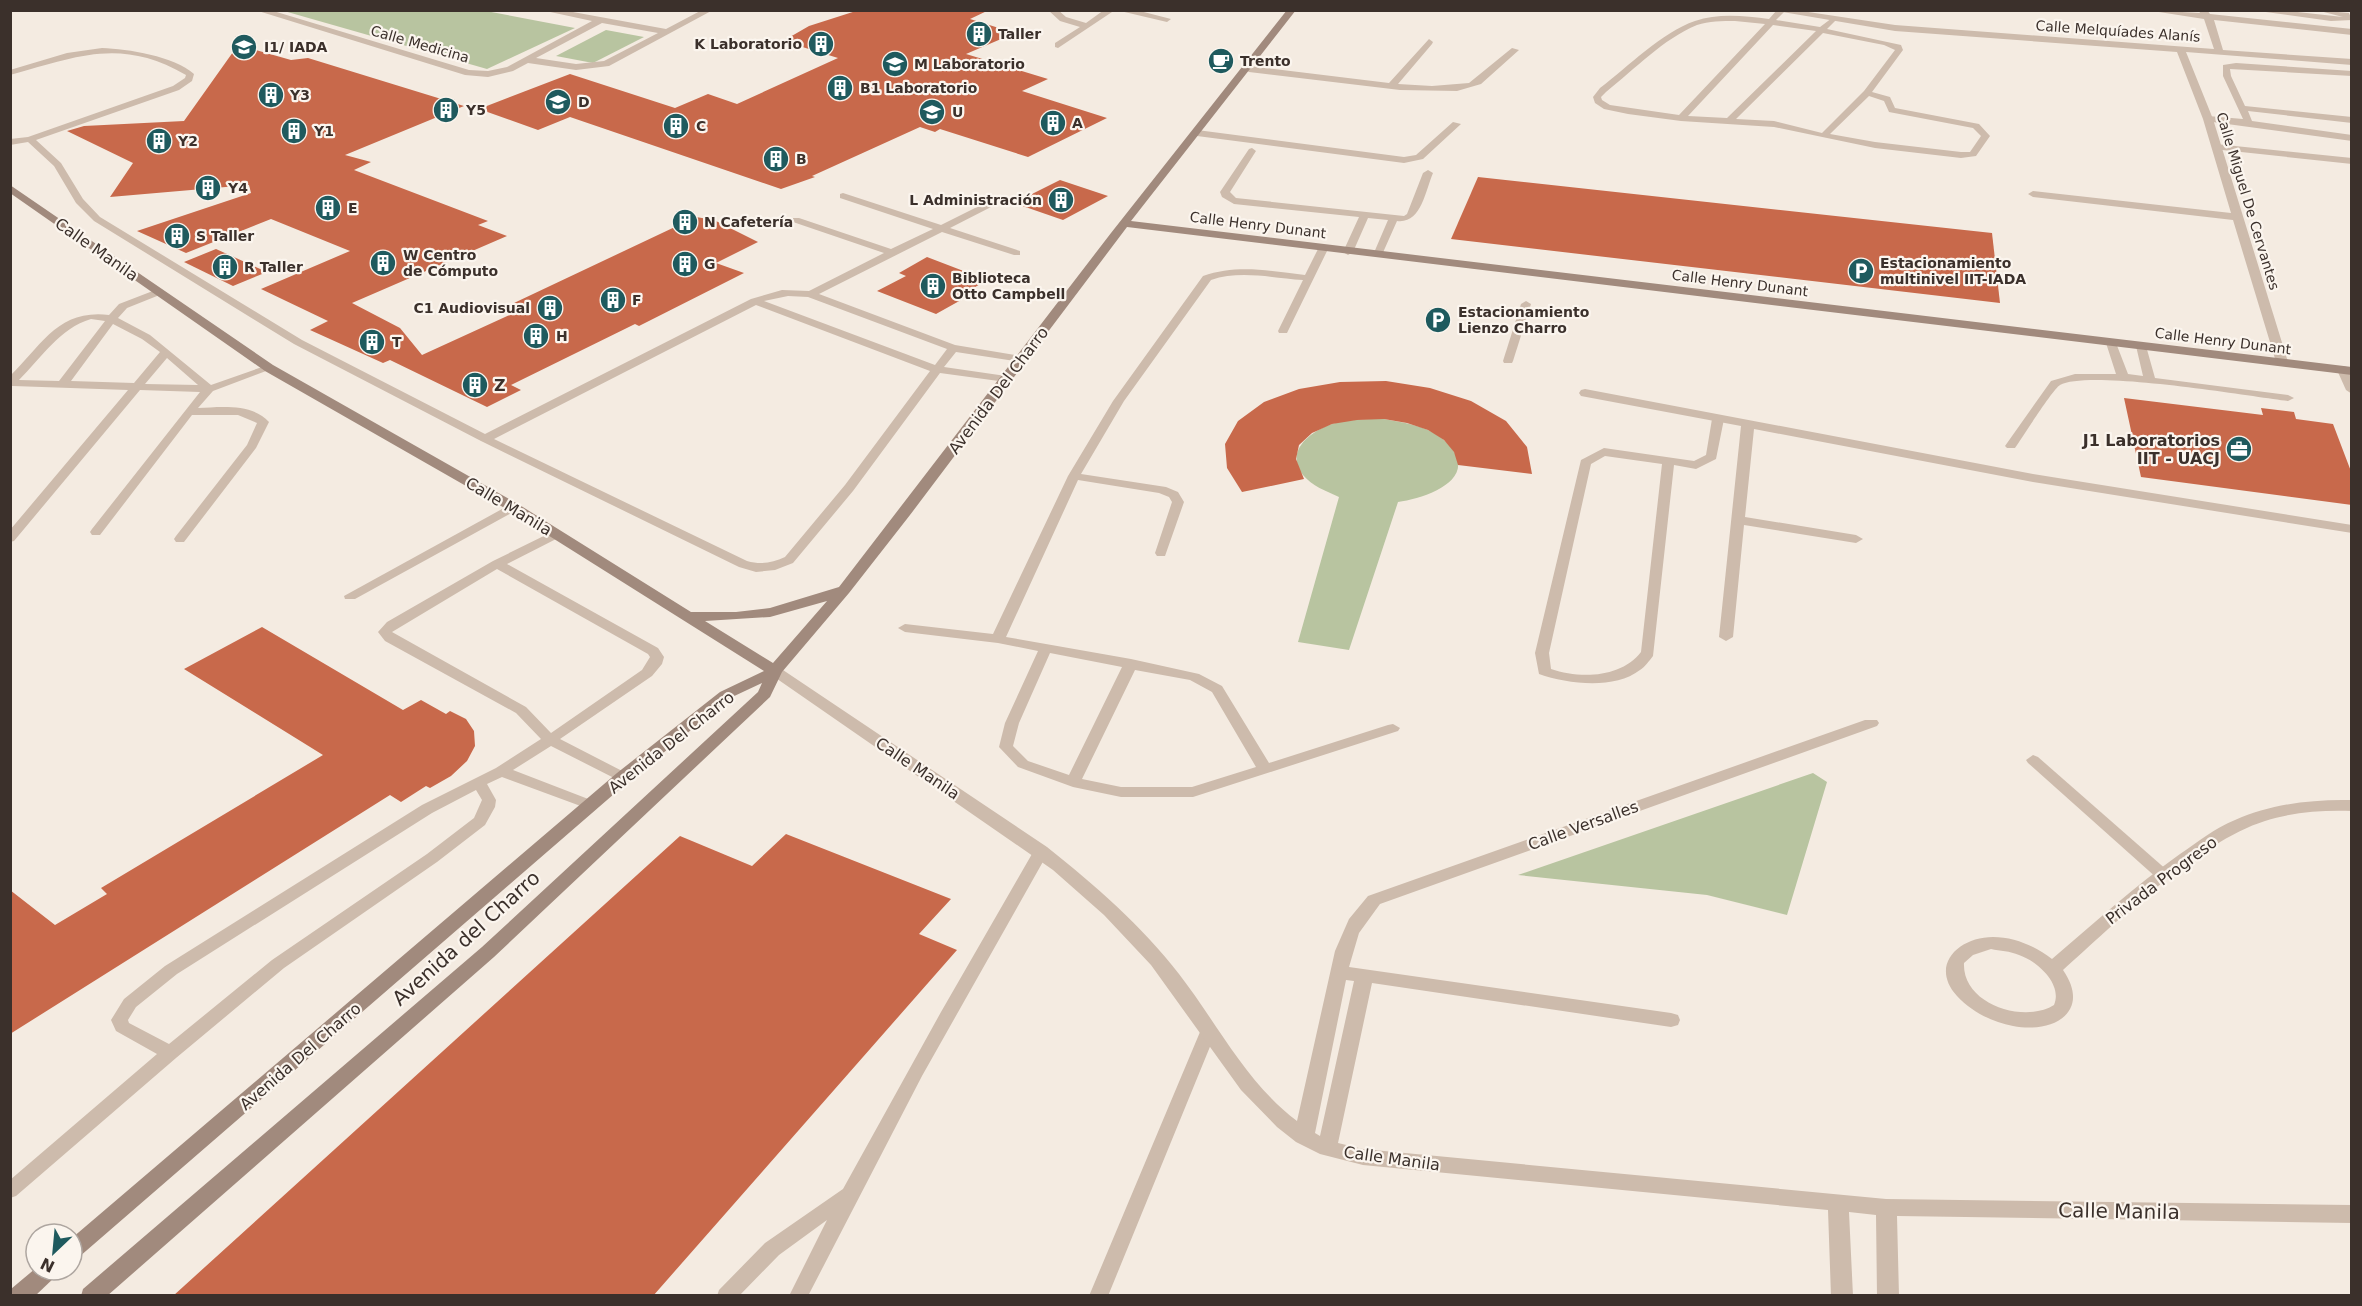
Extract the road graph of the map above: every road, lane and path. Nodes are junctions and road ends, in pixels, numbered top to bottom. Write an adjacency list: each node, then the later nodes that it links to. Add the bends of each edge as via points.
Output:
1 (259, 10): 27 (street, Calle Medicina, via 468,73 495,73)
2 (545, 10): 12 (street)
3 (709, 10): 20 (street)
4 (1052, 10): 18 (street, via 1063,19)
5 (1111, 10): 18 (street)
6 (1120, 10): 15 (street)
7 (1292, 10): 29 (street, Avenida Del Charro)
8 (2150, 10): 13 (street)
9 (2254, 10): 10 (lane, via 2348,19 2342,13)
10 (2319, 10)
11 (1778, 11): 16 (street, Calle Melquíades Alanís); 17 (lane)
12 (563, 12): 14 (street)
13 (2205, 14): 21 (street); 26 (street)
14 (601, 20): 20 (street); 27 (street, Calle Medicina)
15 (1167, 20)
16 (1832, 20): 19 (lane); 25 (street, Calle Melquíades Alanís)
17 (1772, 22): 19 (lane); 35 (lane); 35 (lane, via 1714,19 1696,23 1677,33 1597,97 1607,107)
18 (1087, 26): 23 (street)
19 (1821, 31): 33 (lane, via 1898,47); 37 (lane)
20 (667, 32): 27 (street, via 596,67)
21 (2352, 32)
22 (1429, 42): 32 (street)
23 (1058, 45)
24 (1515, 50): 32 (street, via 1464,88)
25 (2181, 50): 26 (street, Calle Melquíades Alanís); 36 (street, Calle Miguel De Cervantes)
26 (2219, 52): 28 (street, Calle Melquíades Alanís)
27 (528, 60)
28 (2352, 62)
29 (1249, 69): 32 (street); 41 (street, Avenida Del Charro)
30 (10, 73): 44 (lane, via 70,54 106,48 151,57 190,74 176,88)
31 (2352, 74): 34 (lane, via 2230,65 2225,69)
32 (1392, 86)
33 (1867, 93): 42 (lane); 42 (lane, via 1887,99 1892,110 1976,126 1986,136 1977,152 1968,155)
34 (2243, 108): 38 (lane); 39 (lane)
35 (1681, 118): 37 (lane)
36 (2208, 119): 39 (lane); 46 (street, Calle Miguel De Cervantes)
37 (1729, 120): 42 (lane, via 1774,124)
38 (2352, 120)
39 (2249, 123): 43 (lane)
40 (1456, 124): 41 (street, via 1419,157 1404,160)
41 (1197, 134): 58 (street, Avenida Del Charro)
42 (1824, 136)
43 (2352, 138)
44 (30, 139): 45 (lane); 94 (lane, via 58,165 79,201 97,219 298,342)
45 (10, 141)
46 (2216, 147): 48 (lane); 55 (street, Calle Miguel De Cervantes)
47 (1252, 152): 54 (lane, via 1227,187 1225,195 1229,199)
48 (2352, 161)
49 (1428, 173): 56 (lane, via 1411,216)
50 (10, 188): 66 (street, Calle Manila)
51 (2033, 194): 55 (street)
52 (843, 196): 59 (lane)
53 (990, 204): 59 (lane)
54 (1364, 216): 56 (lane); 61 (lane)
55 (2238, 217): 78 (street, Calle Miguel De Cervantes)
56 (1392, 219): 64 (lane)
57 (796, 220): 62 (lane)
58 (1126, 224): 60 (street, Calle Henry Dunant); 76 (street, Avenida Del Charro)
59 (942, 228): 62 (lane); 63 (lane)
60 (1323, 249): 61 (street, Calle Henry Dunant); 65 (lane)
61 (1348, 252): 64 (street, Calle Henry Dunant)
62 (892, 253): 67 (lane)
63 (1017, 253)
64 (1378, 255): 72 (street, Calle Henry Dunant)
65 (1309, 278): 71 (lane); 97 (lane, via 1237,272 1207,278 1119,401)
66 (158, 292): 70 (lane, via 123,306); 79 (street, Calle Manila)
67 (810, 294): 68 (lane, via 789,291); 74 (lane)
68 (755, 301): 80 (lane); 94 (lane)
69 (1526, 304): 77 (lane)
70 (112, 318): 75 (lane); 85 (lane); 85 (lane, via 87,317 72,322 13,383)
71 (1283, 331)
72 (2111, 343): 73 (street, Calle Henry Dunant); 82 (lane)
73 (2141, 346): 78 (street, Calle Henry Dunant); 84 (lane)
74 (953, 348): 76 (lane); 80 (lane)
75 (165, 353): 86 (lane); 87 (lane)
76 (1022, 359): 83 (street, Avenida Del Charro)
77 (1508, 361)
78 (2282, 362): 81 (street, Calle Henry Dunant)
79 (269, 368): 87 (lane); 98 (street, Calle Manila)
80 (935, 369): 83 (lane); 94 (lane, via 835,505 789,560 775,566 756,568 743,564)
81 (2347, 370): 88 (street)
82 (2123, 377): 84 (lane); 95 (lane, via 2075,377 2055,383)
83 (1006, 379): 108 (street, Avenida Del Charro)
84 (2150, 381): 90 (lane)
85 (62, 385): 86 (lane)
86 (137, 386): 87 (lane); 103 (lane)
87 (209, 388): 91 (lane)
88 (2352, 390)
89 (1585, 393): 92 (street)
90 (2288, 398)
91 (189, 412): 101 (lane); 104 (lane, via 247,412 263,422 252,446)
92 (1718, 419): 93 (street); 96 (lane, via 1712,457 1696,465)
93 (1748, 425): 99 (street); 100 (street, via 2033,478)
94 (485, 439)
95 (2011, 446)
96 (1668, 462): 96 (lane, via 1604,452 1586,462 1542,652 1544,671 1569,679 1621,675 1636,667 1648,652)
97 (1074, 476): 106 (lane, via 1174,495 1178,502); 113 (lane)
98 (513, 507): 102 (street, Calle Manila); 109 (lane)
99 (1737, 520): 105 (street); 112 (street)
100 (2352, 529)
101 (96, 532)
102 (556, 534): 107 (lane); 110 (street, Calle Manila)
103 (10, 538)
104 (180, 539)
105 (1856, 539)
106 (1161, 553)
107 (497, 564): 119 (lane, via 657,657 647,673); 119 (lane, via 385,632 521,710)
108 (844, 590): 110 (street, via 783,610 726,617); 116 (street, Avenida Del Charro)
109 (350, 596)
110 (690, 616): 116 (street, Calle Manila)
111 (904, 628): 113 (lane)
112 (1726, 638)
113 (998, 639): 114 (lane)
114 (1046, 648): 115 (lane); 125 (lane, via 1012,723 1006,747 1023,764)
115 (1131, 663): 121 (lane, via 1194,677 1217,689); 125 (lane)
116 (775, 671): 123 (street, Avenida Del Charro, via 725,695); 128 (street, Calle Manila); 146 (street, Avenida del Charro, via 765,694 488,952)
117 (1870, 723): 131 (street, Calle Versalles, via 1374,900 1358,915)
118 (1393, 728): 121 (lane)
119 (550, 740): 122 (lane); 123 (lane)
120 (2033, 760): 129 (lane)
121 (1265, 770): 125 (lane, via 1192,792 1121,792)
122 (501, 771): 124 (lane); 126 (lane)
123 (623, 777): 126 (street, Avenida Del Charro)
124 (478, 781): 135 (lane, via 489,800 480,821 278,964); 135 (lane, via 171,970 130,1003 119,1020 122,1028)
125 (1073, 782)
126 (591, 805): 143 (street, Avenida Del Charro)
127 (2352, 806): 129 (street, Privada Progreso, via 2287,810 2247,821 2214,838)
128 (1041, 851): 134 (street, Calle Manila, via 1130,928); 139 (lane)
129 (2163, 875): 130 (street, Privada Progreso)
130 (2053, 968): 130 (street, via 2033,953 1991,943 1974,945 1960,953 1954,964 1955,980 1978,1005 2009,1019 2029,1021 2046,1019 2062,1008 2066,996 2063,982)
131 (1339, 972): 132 (street); 136 (street, Calle Versalles)
132 (1364, 976): 133 (street); 137 (street)
133 (1671, 1020)
134 (1208, 1032): 136 (street, Calle Manila, via 1265,1104); 149 (lane)
135 (170, 1053): 138 (lane)
136 (1304, 1136): 137 (street, Calle Manila)
137 (1327, 1148): 140 (street, Calle Manila, via 1363,1157)
138 (10, 1191)
139 (848, 1194): 147 (lane, via 772,1250); 148 (lane)
140 (1838, 1204): 141 (street, Calle Manila); 150 (street)
141 (1886, 1207): 142 (street, Calle Manila); 151 (street)
142 (2352, 1214)
143 (84, 1241)
144 (35, 1282): 145 (street)
145 (19, 1296)
146 (91, 1296)
147 (726, 1296)
148 (798, 1296)
149 (1098, 1296)
150 (1842, 1296)
151 (1888, 1296)

